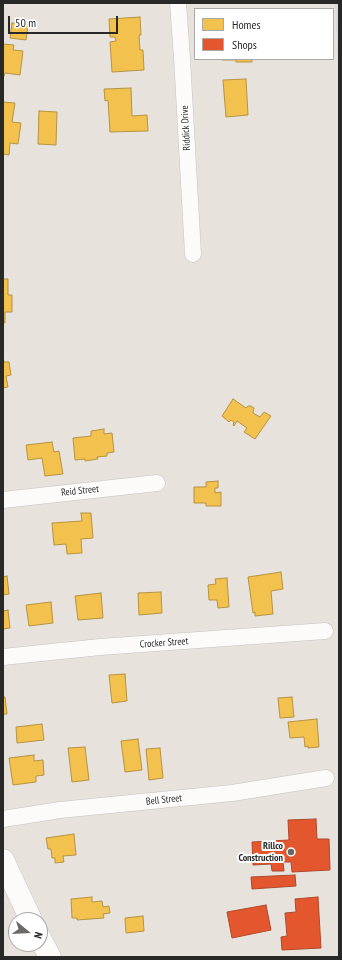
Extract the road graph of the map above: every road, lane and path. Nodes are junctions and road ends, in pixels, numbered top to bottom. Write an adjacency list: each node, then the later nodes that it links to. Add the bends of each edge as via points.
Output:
1 (178, 3): 2 (street, Riddick Drive)
2 (193, 254)
3 (157, 483): 4 (street, Reid Street)
4 (3, 500)
5 (326, 631): 6 (street, Crocker Street, via 100,647)
6 (3, 657)
7 (326, 778): 8 (street, Bell Street, via 232,793 60,810)
8 (3, 819)
9 (3, 860): 10 (main road)
10 (27, 912)

